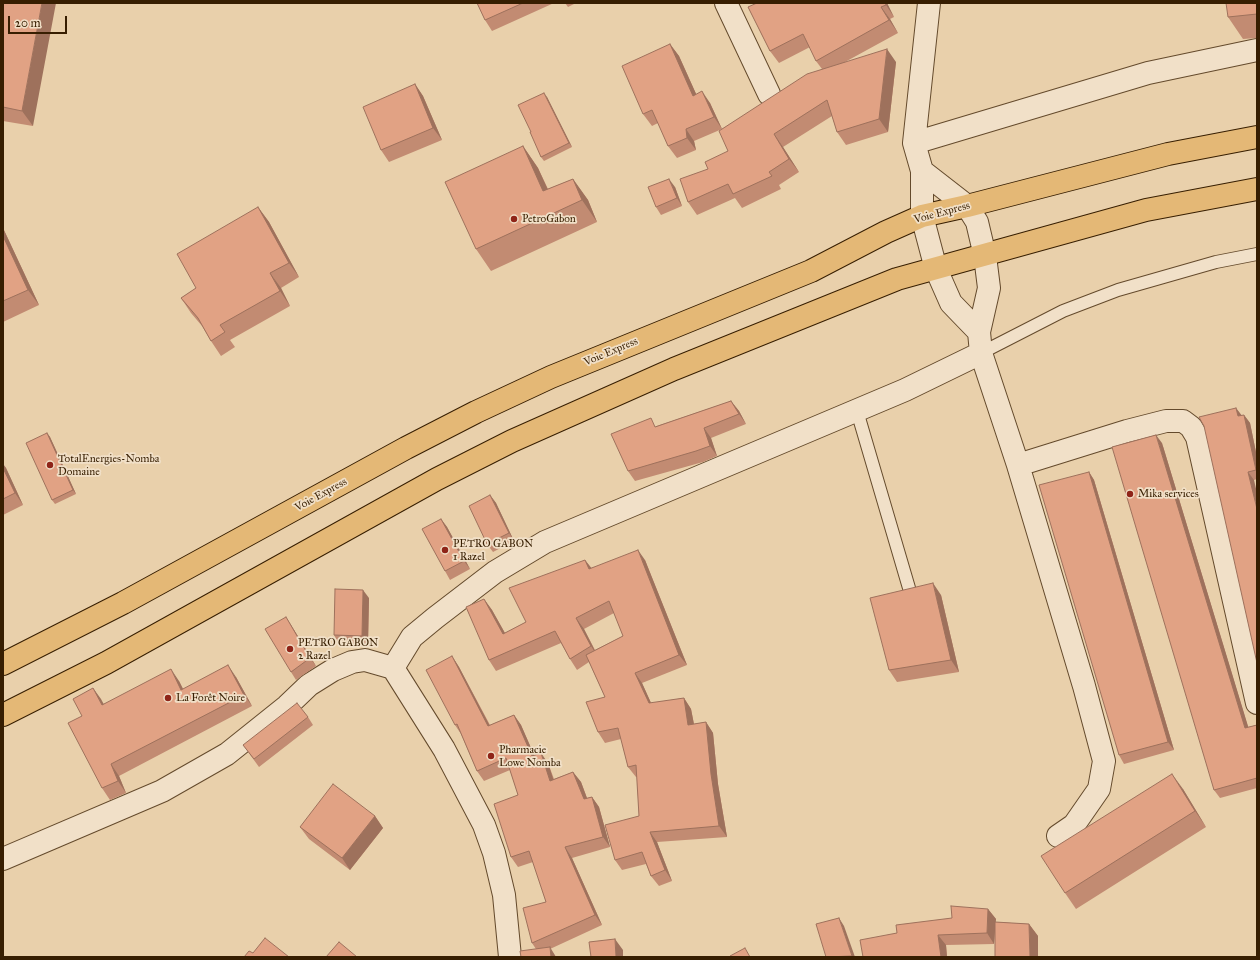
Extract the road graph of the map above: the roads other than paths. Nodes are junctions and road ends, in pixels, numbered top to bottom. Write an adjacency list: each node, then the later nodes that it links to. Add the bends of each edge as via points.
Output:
1 (726, 3): 4 (street)
2 (928, 3): 6 (street)
3 (1257, 50): 6 (street, via 1148,73)
4 (769, 94)
5 (1257, 137): 9 (highway, Voie Express, via 1168,154)
6 (914, 143): 7 (street)
7 (922, 171): 9 (street); 10 (street)
8 (1257, 189): 12 (highway, via 1146,210)
9 (967, 206): 10 (highway, Voie Express); 12 (street, via 977,222)
10 (922, 216): 13 (street); 18 (highway, Voie Express, via 811,270 558,374 476,412 124,603)
11 (1257, 254): 14 (lane, via 1216,262 1118,290)
12 (985, 256): 13 (highway); 14 (street, via 989,288)
13 (936, 269): 14 (street, via 951,303); 21 (highway, via 897,279 743,341 512,441 437,479 106,663)
14 (980, 342): 15 (street, via 944,372); 16 (street)
15 (856, 411): 17 (lane); 19 (street, via 546,542 495,572 444,610 412,637)
16 (1018, 465): 20 (street, via 1166,421 1183,421 1191,428 1197,437); 22 (street, via 1104,761 1099,790 1074,825)
17 (909, 588)
18 (3, 664)
19 (393, 668): 23 (street, via 365,660 333,670 309,685 227,754 162,791); 24 (street, via 444,749 484,825 504,895)
20 (1257, 703)
21 (3, 715)
22 (1058, 836)
23 (3, 859)
24 (510, 957)

